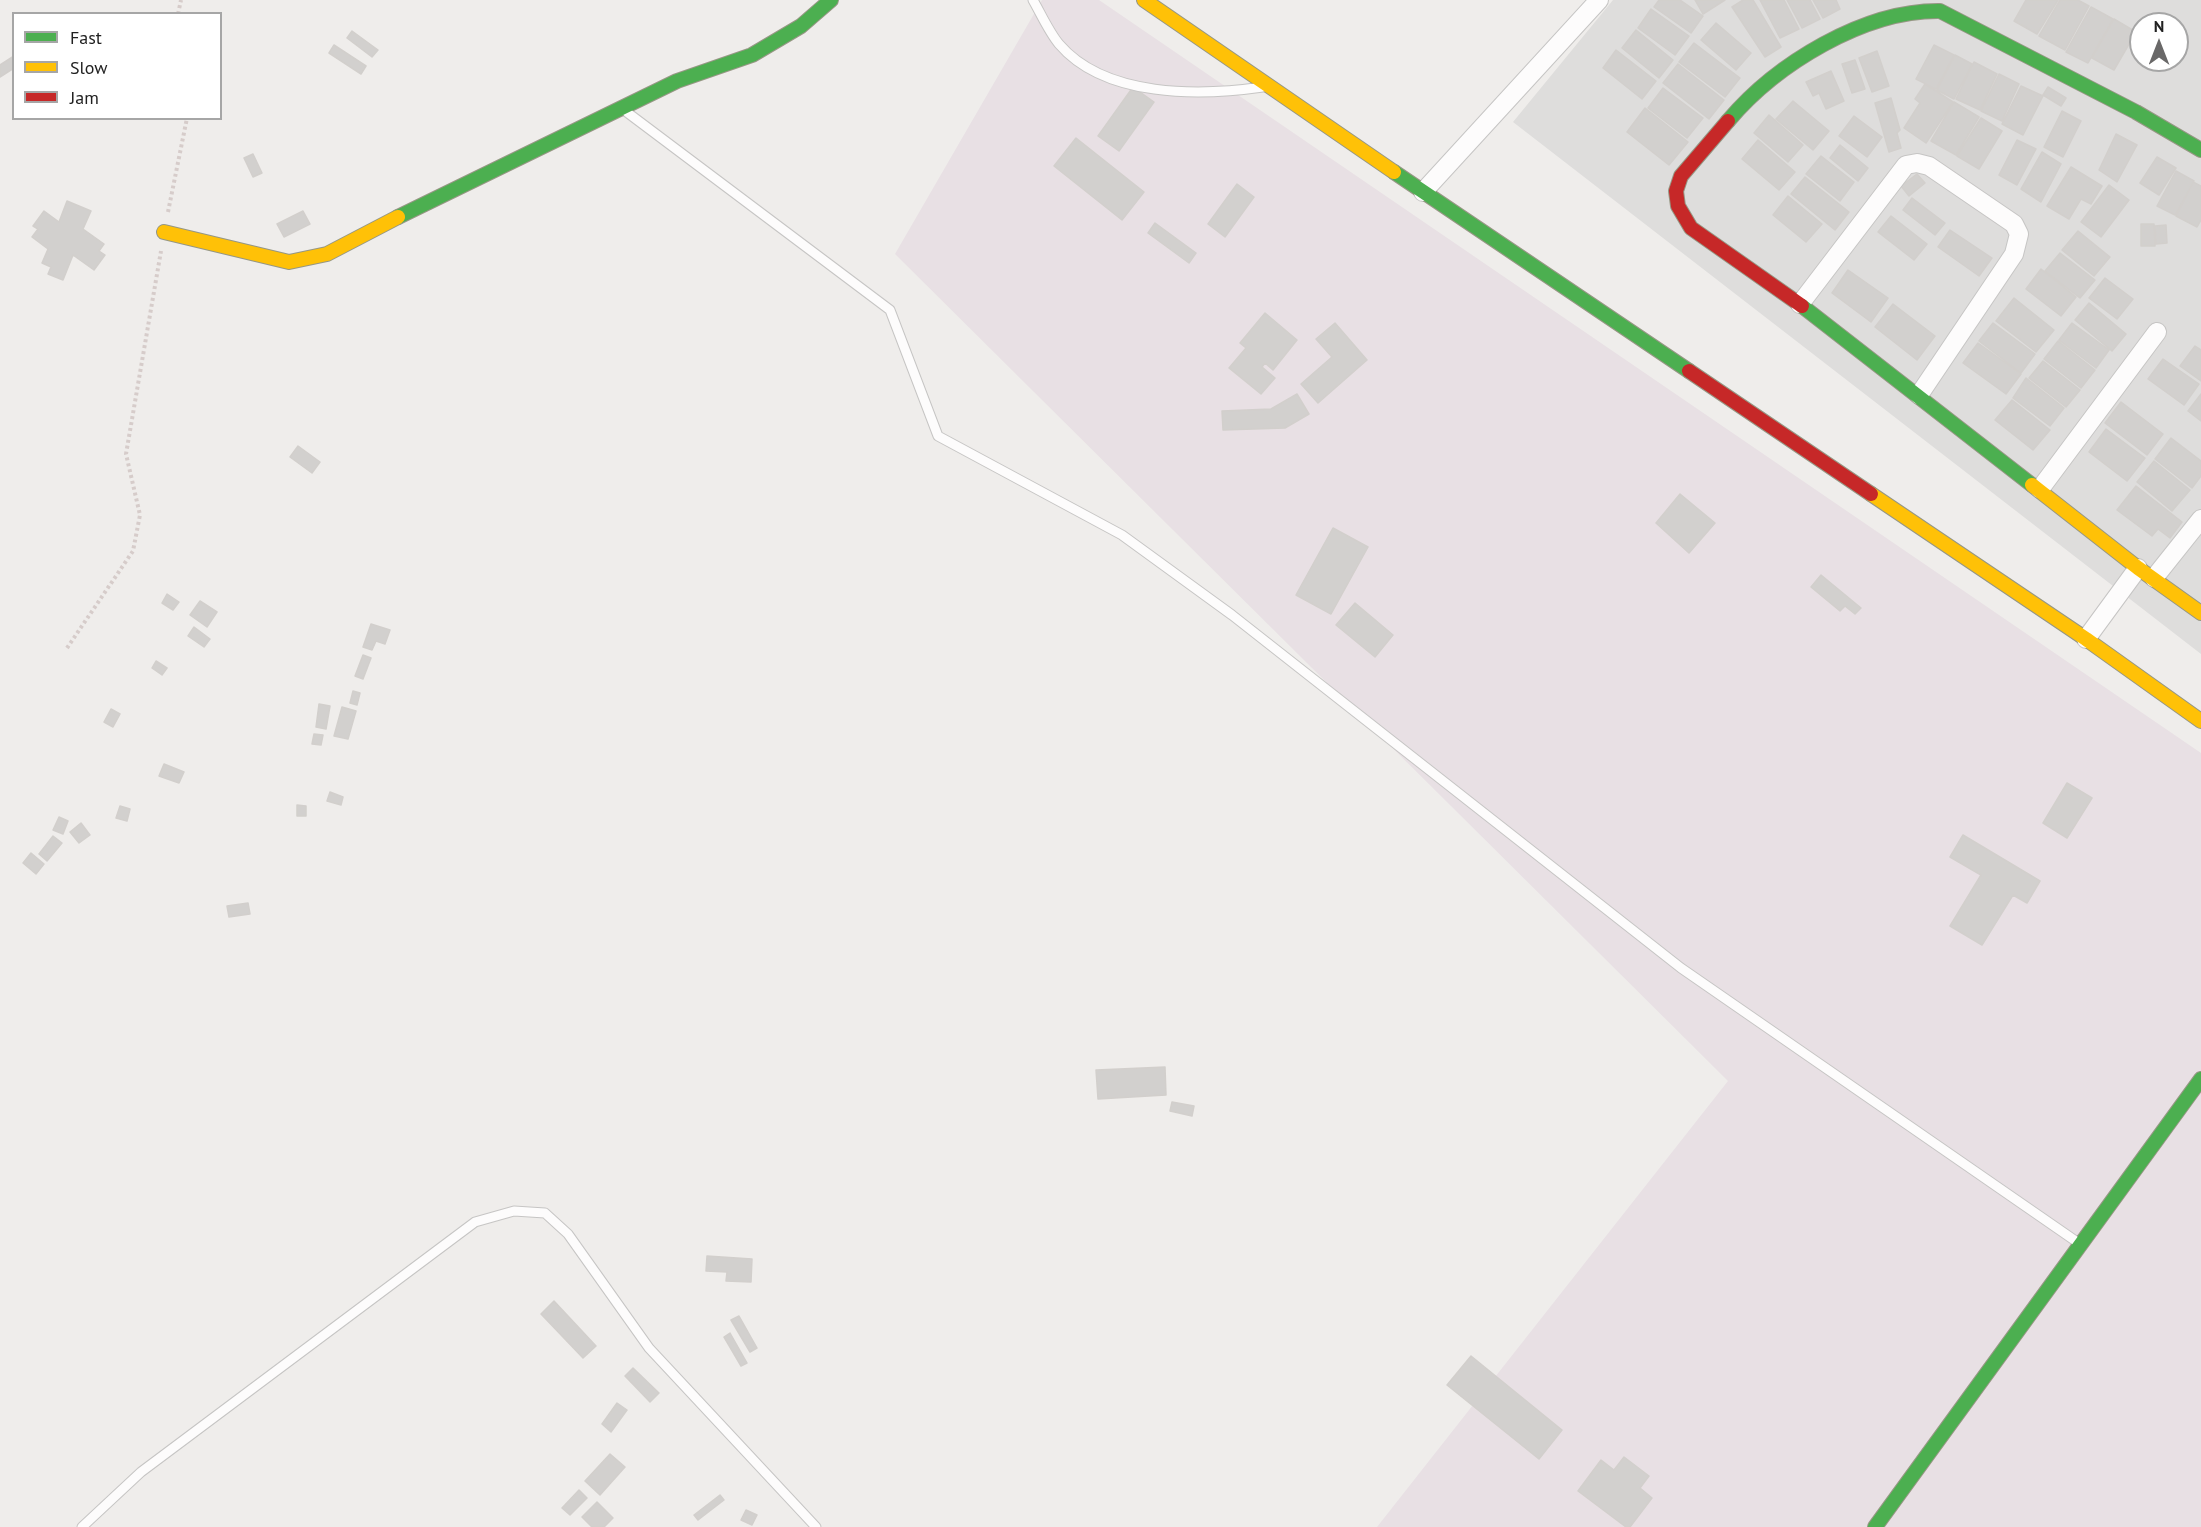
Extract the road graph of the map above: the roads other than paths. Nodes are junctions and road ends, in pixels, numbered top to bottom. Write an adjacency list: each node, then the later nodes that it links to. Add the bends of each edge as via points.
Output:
1 (831, 0): 6 (street, via 770,46 677,81)
2 (1033, 0): 5 (lane, via 1059,44 1107,75 1149,90)
3 (1144, 0): 5 (street)
4 (1599, 0): 8 (street)
5 (1268, 86): 8 (street)
6 (622, 108): 9 (street, via 369,231 331,255 310,261 289,262); 21 (lane, via 890,310 938,436 1122,535 1232,615 1681,968)
7 (2201, 150): 10 (street, via 1940,11 1910,11 1869,25 1812,53 1760,87 1684,170 1676,191 1679,213 1691,228)
8 (1423, 192): 18 (street)
9 (164, 232)
10 (1800, 304): 12 (street); 12 (street, via 1906,165 1929,166 2014,224 2019,234 2014,254)
11 (2157, 332): 13 (street)
12 (1919, 395): 13 (street)
13 (2040, 489): 15 (street)
14 (2201, 519): 16 (street)
15 (2138, 568): 16 (street); 18 (street)
16 (2154, 578): 17 (street)
17 (2201, 613)
18 (2086, 639): 19 (street)
19 (2201, 721)
20 (2201, 1079): 21 (street)
21 (2080, 1244): 24 (street)
22 (82, 1527): 23 (lane, via 141,1472 475,1222 514,1211 545,1213 568,1234 649,1348)
23 (816, 1527)
24 (1875, 1527)

